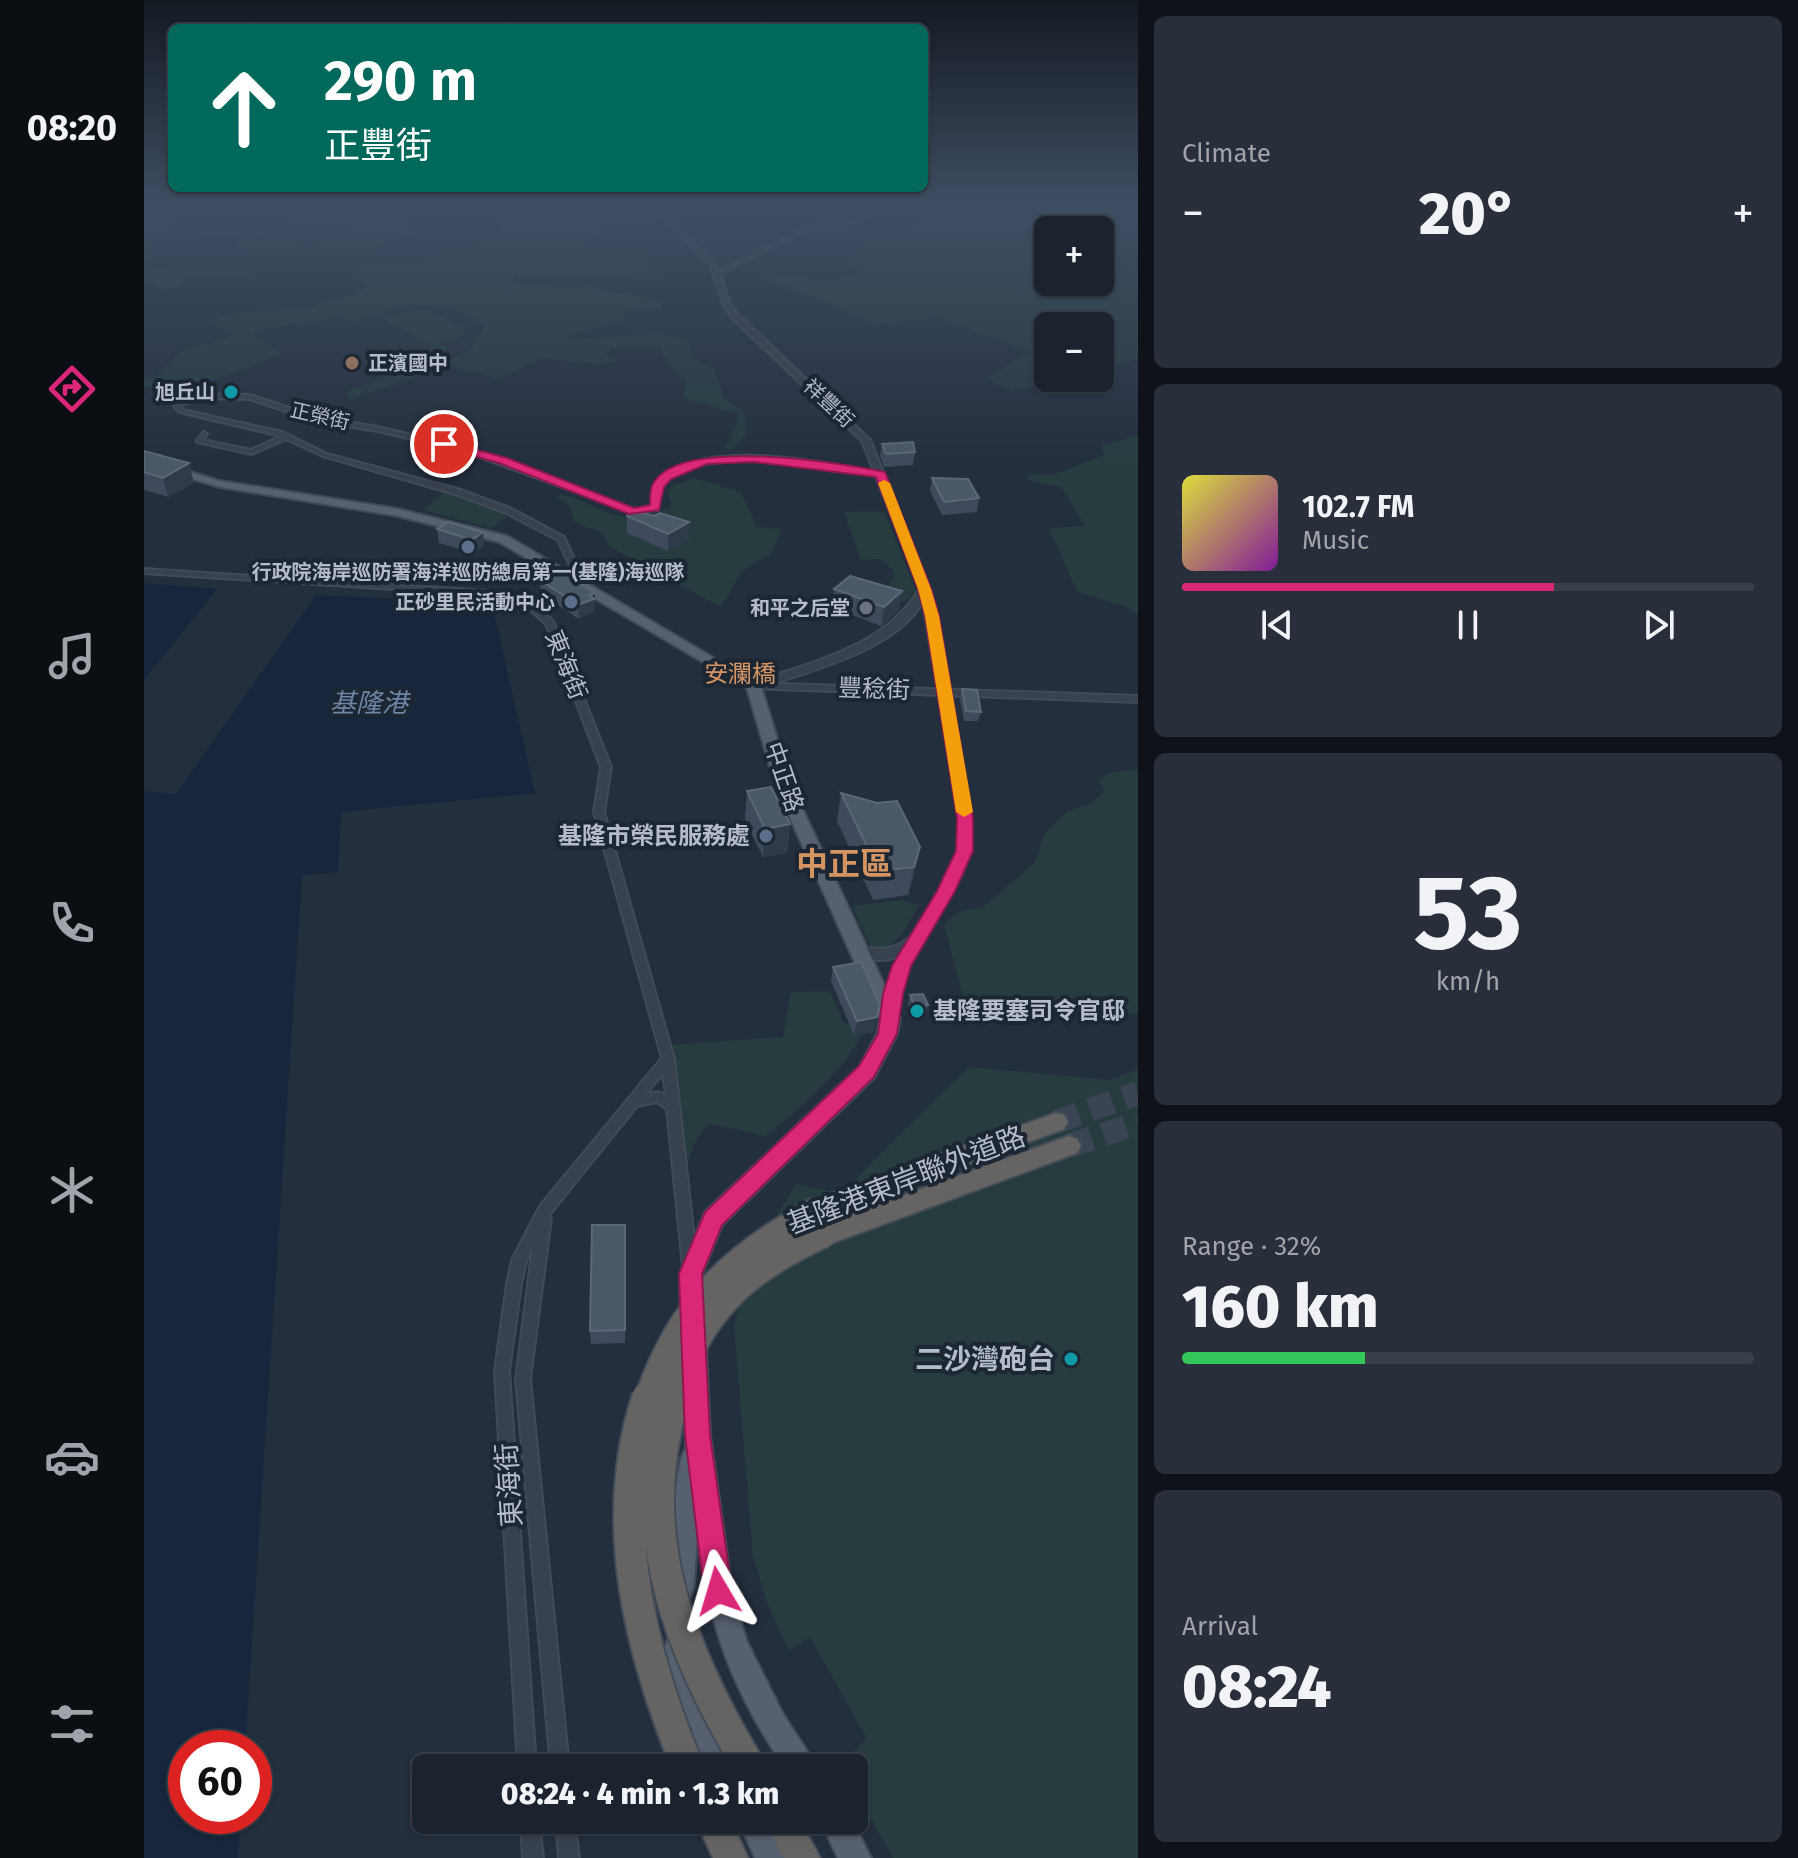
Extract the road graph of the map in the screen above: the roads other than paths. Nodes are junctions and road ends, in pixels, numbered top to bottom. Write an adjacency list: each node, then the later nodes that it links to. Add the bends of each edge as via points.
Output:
1 (723, 290): 5 (street, 祥豐街, via 737,318 855,426)
2 (204, 434): 3 (street, via 199,441 252,452)
3 (286, 436): 5 (street, 正榮街, via 181,411 176,404 199,396 251,397 315,419 468,450 633,511 655,508 658,486 666,477 705,460 753,458); 7 (street, 正榮街, via 325,455 458,492 543,528 566,547 575,569)
4 (144, 461): 7 (main road, via 220,484 464,526 511,542)
5 (881, 475): 8 (street, 祥豐街)
6 (144, 571): 17 (street, 東海街, via 470,592 511,598 540,611 550,623 606,767 599,812)
7 (566, 575): 11 (main road)
8 (925, 589): 9 (street); 10 (street, 祥豐街)
9 (910, 611): 10 (street); 11 (street, via 864,647)
10 (932, 616): 12 (street, 祥豐街)
11 (754, 686): 12 (street, 豐稔街); 15 (main road, 中正路, via 783,784)
12 (942, 691): 13 (street, 豐稔街); 14 (street, 祥豐街, via 965,818 964,851)
13 (1138, 699)
14 (916, 940): 15 (street, via 883,957); 16 (street, 祥豐街, via 901,966)
15 (858, 950): 16 (main road, 中正路)
16 (890, 1019): 24 (main road, via 867,1072 713,1219)
17 (668, 1059): 18 (street, 東海街); 19 (street, 東海街)
18 (635, 1103): 19 (street, via 659,1097); 22 (street, 東海街)
19 (673, 1106): 24 (street, 東海街)
20 (1056, 1122): 23 (highway, 基隆港東岸聯外道路)
21 (1069, 1146): 23 (highway, 基隆港東岸聯外道路)
22 (545, 1210): 26 (street, 東海街, via 519,1260 502,1371); 27 (street, 東海街, via 523,1379)
23 (820, 1222): 28 (highway, 基隆港東岸聯外道路, bridge, via 774,1231 748,1250 687,1313 649,1389 635,1445 630,1545 636,1613 665,1719); 30 (highway, 基隆港東岸聯外道路, bridge, via 726,1298 703,1329 664,1436 659,1542 670,1589 687,1646)
24 (691, 1274): 25 (main road)
25 (697, 1435): 29 (main road, via 683,1537 679,1660 686,1691); 31 (main road, via 718,1591 734,1646)
26 (526, 1754)
27 (559, 1754)
28 (681, 1754)
29 (718, 1754)
30 (741, 1754)
31 (793, 1754)
32 (531, 1834): 38 (street)
33 (566, 1834): 39 (street)
34 (720, 1834): 40 (highway)
35 (760, 1834): 41 (main road)
36 (789, 1834): 42 (highway)
37 (842, 1834): 43 (main road)
38 (533, 1858)
39 (569, 1858)
40 (731, 1858)
41 (772, 1858)
42 (803, 1858)
43 (855, 1858)

